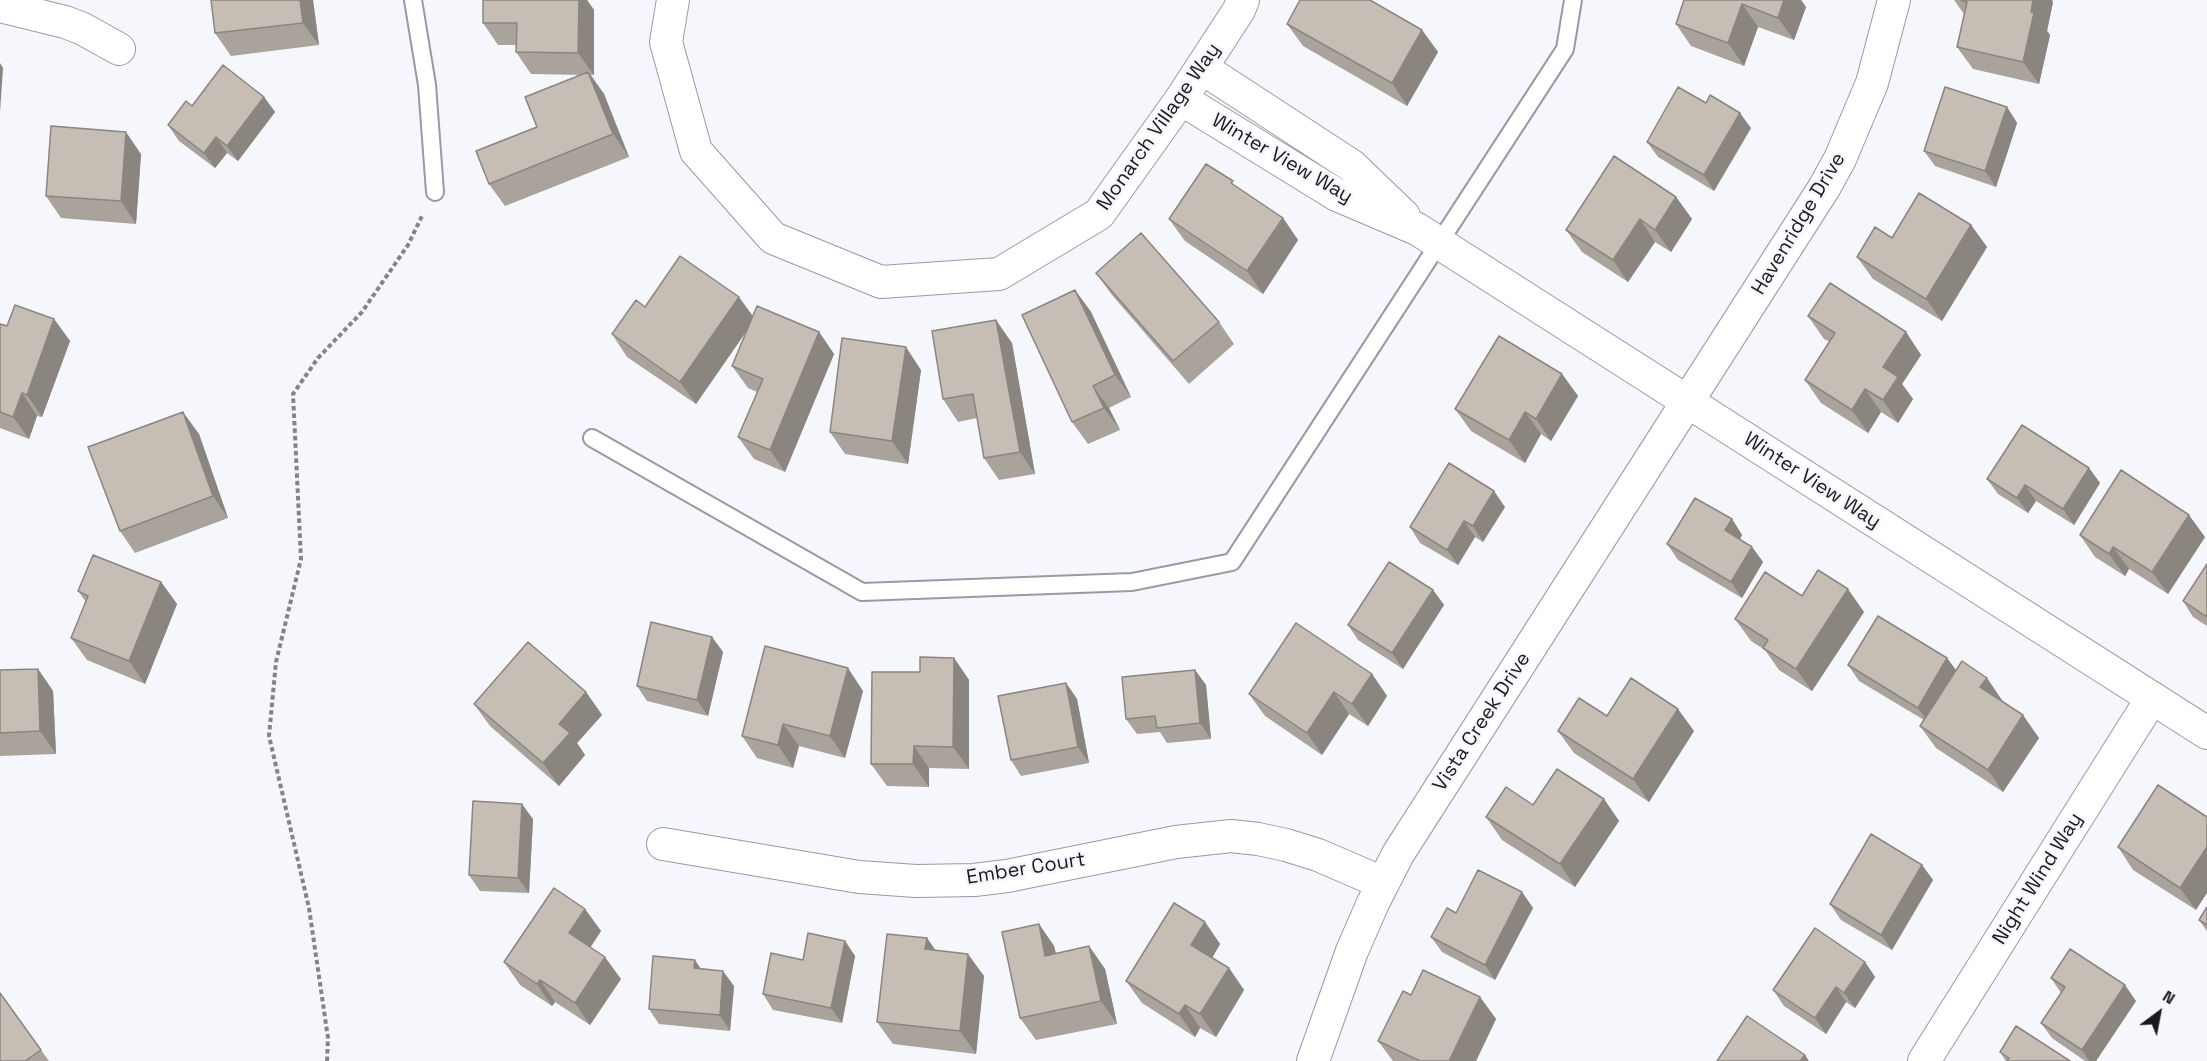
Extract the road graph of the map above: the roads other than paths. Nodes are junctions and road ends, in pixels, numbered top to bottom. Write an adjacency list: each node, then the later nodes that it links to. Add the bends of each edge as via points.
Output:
1 (412, 0): 10 (lane, via 427,85)
2 (673, 0): 9 (street, Monarch Village Way, via 666,42 696,151 773,238 881,282 999,274 1099,214)
3 (1243, 0): 8 (street, Monarch Village Way)
4 (1573, 0): 11 (lane, via 1565,48)
5 (1894, 0): 12 (street, Havenridge Drive, via 1872,83 1839,159)
6 (0, 6): 7 (street, via 65,22)
7 (119, 49)
8 (1202, 68): 9 (street, Monarch Village Way); 11 (street, Winter View Way, via 1352,166)
9 (1181, 99): 11 (street, Winter View Way, via 1337,195)
10 (435, 192)
11 (1428, 236): 12 (street, Winter View Way); 13 (lane, via 1233,562 1132,582 862,592)
12 (1688, 401): 14 (street, Winter View Way); 17 (street, Vista Creek Drive, via 1432,799)
13 (592, 438)
14 (2152, 698): 15 (street, Winter View Way); 19 (street, Night Wind Way)
15 (2207, 733)
16 (663, 844): 17 (street, Ember Court, via 859,877 916,881 1007,876 1176,842 1232,836 1286,845)
17 (1383, 883): 18 (street, Vista Creek Drive, via 1352,951)
18 (1313, 1061)
19 (1924, 1061)

